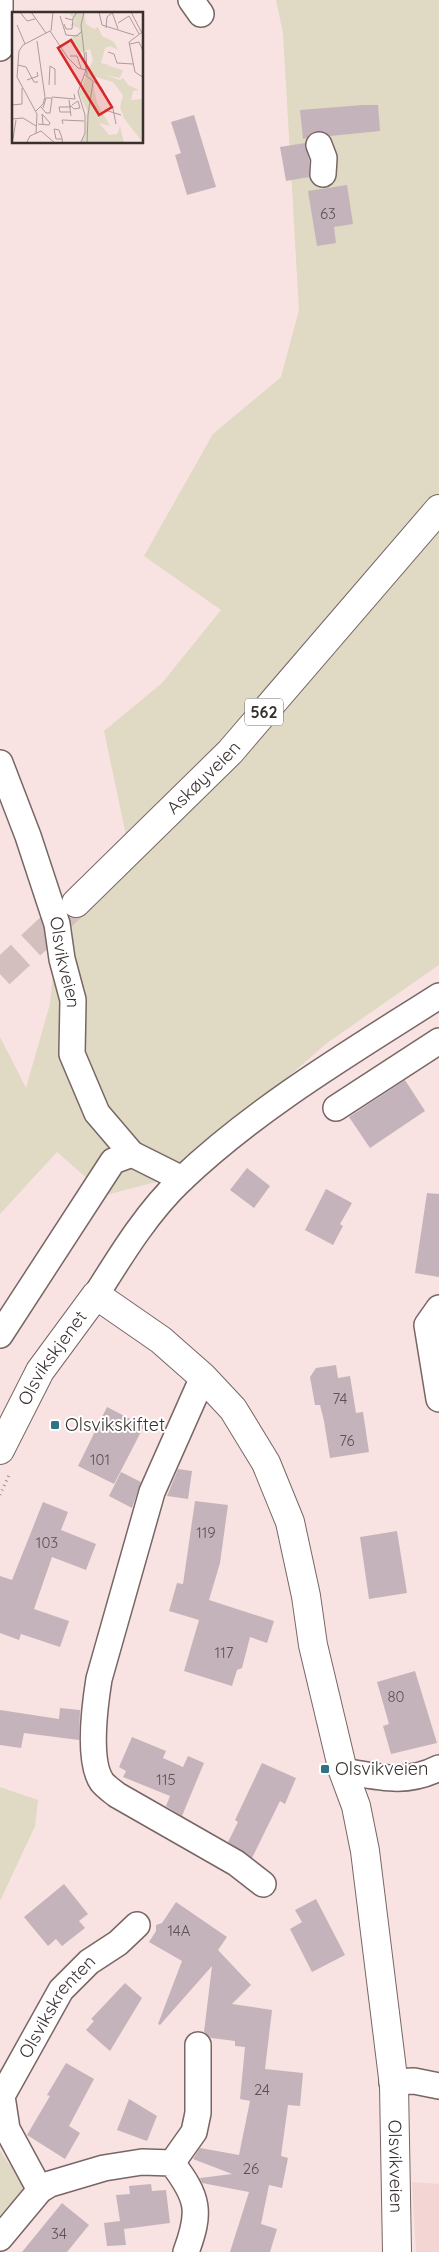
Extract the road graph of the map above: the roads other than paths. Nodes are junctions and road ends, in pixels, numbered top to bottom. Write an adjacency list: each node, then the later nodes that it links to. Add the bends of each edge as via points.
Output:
1 (0, 0): 2 (street)
2 (0, 48)
3 (319, 145): 4 (street, via 324,158)
4 (323, 174)
5 (439, 508): 7 (main road, Askøyveien / 562, via 230,752)
6 (0, 763): 11 (street, Olsvikveien, via 57,924 73,1000 72,1054 97,1113)
7 (76, 903)
8 (439, 996): 12 (street, via 322,1070 252,1121)
9 (439, 1041): 10 (street)
10 (336, 1108)
11 (132, 1154): 12 (street, Olsvikveien); 15 (street, via 113,1161)
12 (182, 1179): 13 (street, via 127,1246)
13 (96, 1295): 16 (main road, Olsvikveien, via 161,1340); 18 (main road, Olsvikskjenet, via 40,1370)
14 (439, 1308): 17 (street, via 427,1325)
15 (0, 1335)
16 (203, 1377): 20 (main road, Olsvikveien, via 233,1410 266,1462 290,1522 306,1596 312,1645); 21 (street, via 152,1492 110,1642 94,1707 95,1763 102,1782 116,1795 236,1863)
17 (439, 1399)
18 (0, 1450)
19 (439, 1768): 20 (street, via 422,1776 384,1779)
20 (343, 1771): 24 (main road, Olsvikveien, via 356,1806 365,1851)
21 (264, 1884)
22 (137, 1925): 27 (street, Olsvikskrenten, via 89,1962 61,1990 2,2096 7,2129)
23 (198, 2045): 26 (street, via 198,2113 194,2132)
24 (392, 2082): 25 (street, via 414,2081); 30 (main road, Olsvikveien)
25 (439, 2086)
26 (172, 2163): 27 (street, via 142,2162 104,2168); 29 (street, via 184,2178 197,2210 196,2226)
27 (40, 2190): 28 (street)
28 (0, 2238)
29 (186, 2252)
30 (397, 2252)

